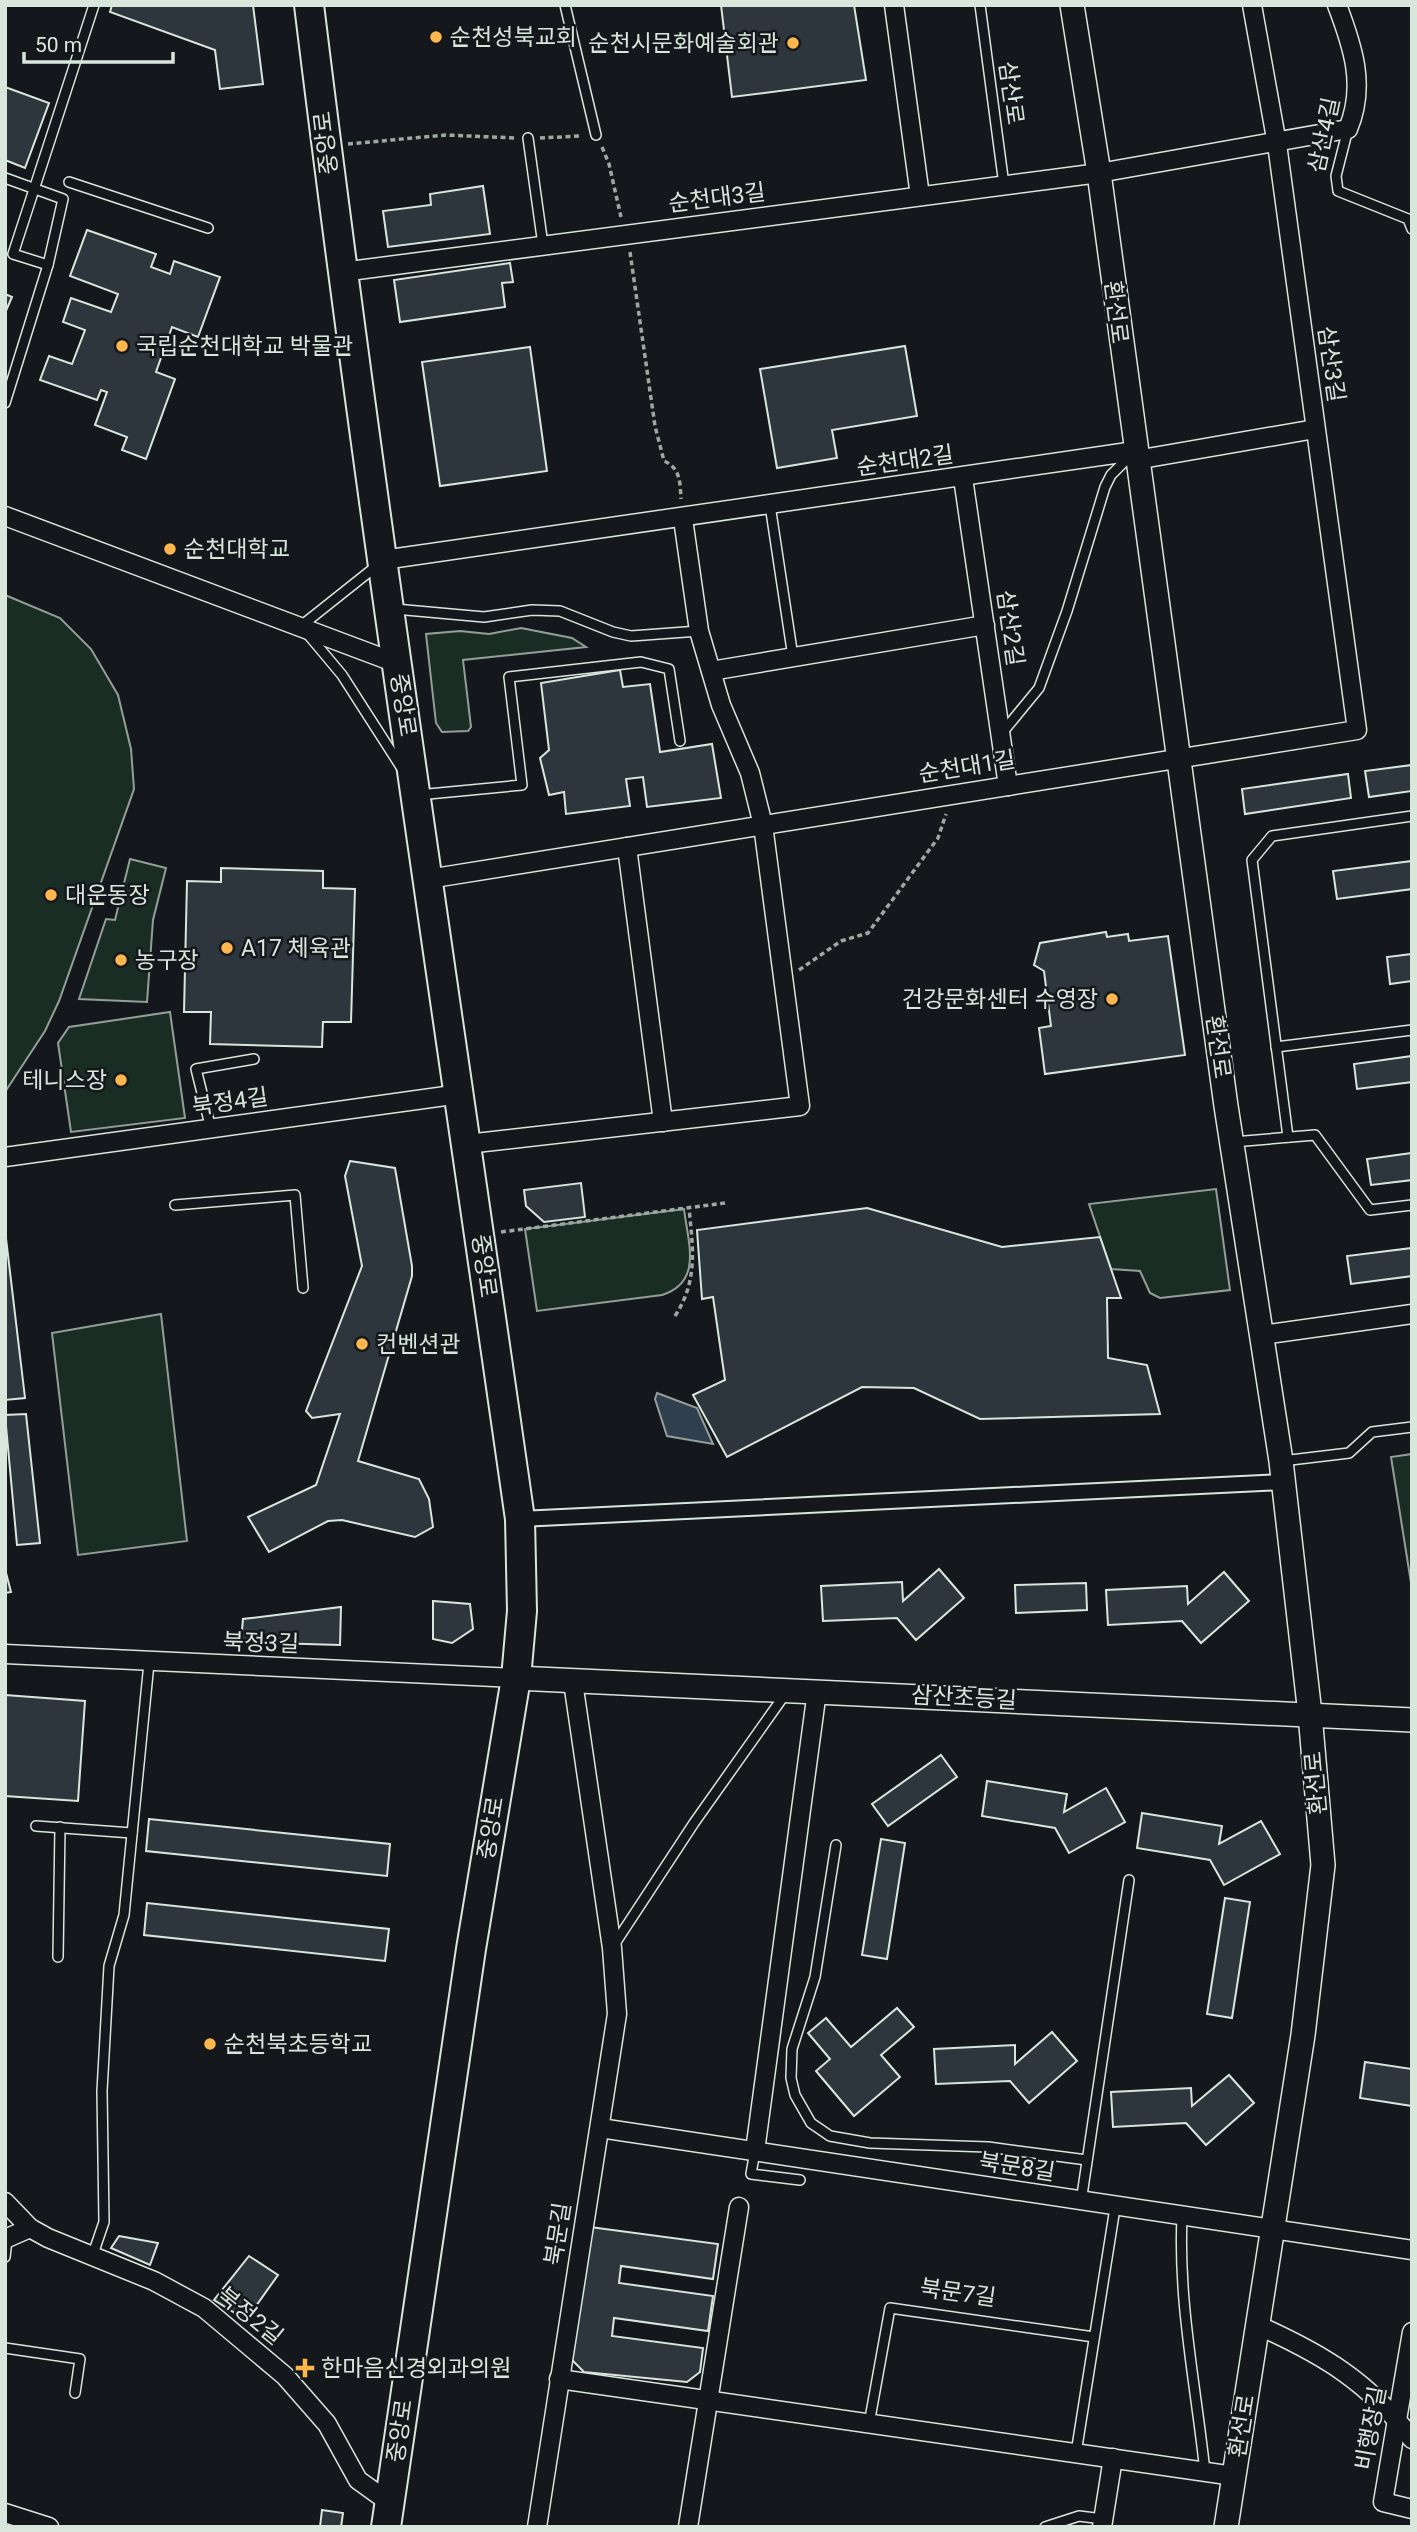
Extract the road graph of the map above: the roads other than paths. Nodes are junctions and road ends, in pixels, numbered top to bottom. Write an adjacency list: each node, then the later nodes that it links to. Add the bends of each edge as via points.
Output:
1 (94, 5): 17 (lane)
2 (309, 5): 23 (main road, 중앙로)
3 (565, 5): 10 (lane)
4 (894, 5): 18 (street)
5 (980, 5): 16 (lane, 삼산로)
6 (1072, 5): 13 (street, 환선로)
7 (1252, 5): 12 (street, 삼산3길)
8 (1337, 5): 9 (street, 삼산4길, via 1356,65 1357,100)
9 (1348, 129): 12 (street); 20 (lane, 삼산4길, via 1336,176 1338,191 1408,219)
10 (596, 135)
11 (528, 138): 21 (lane)
12 (1277, 144): 13 (street); 25 (street, 삼산3길)
13 (1099, 173): 16 (street, 순천대3길); 26 (street, 환선로)
14 (5, 178): 17 (lane)
15 (69, 182): 19 (lane)
16 (1004, 185): 18 (street, 순천대3길)
17 (34, 189): 22 (lane, via 63,198); 22 (lane, via 13,254)
18 (920, 196): 21 (street, 순천대3길)
19 (208, 228)
20 (1412, 229)
21 (544, 245): 23 (street, 순천대3길)
22 (48, 265): 24 (lane)
23 (342, 272): 31 (main road, 중앙로)
24 (5, 403)
25 (1315, 429): 26 (street); 41 (street, 삼산3길, via 1357,730)
26 (1135, 456): 27 (street, 순천대2길); 39 (lane, via 1111,475 1105,487 1068,611 1039,688); 41 (street, 환선로)
27 (963, 478): 28 (street, 순천대2길); 33 (street, 삼산2길)
28 (770, 505): 30 (street, 순천대2길); 36 (lane)
29 (5, 516): 34 (street)
30 (683, 519): 31 (street, 순천대2길); 35 (street)
31 (383, 560): 32 (main road, 중앙로); 34 (lane)
32 (389, 608): 35 (lane, via 484,617 560,611 631,636); 37 (main road, 중앙로)
33 (985, 625): 36 (street); 39 (street, 삼산2길)
34 (301, 626): 37 (street); 43 (lane, via 342,675)
35 (699, 631): 38 (street)
36 (793, 657): 38 (street)
37 (396, 663): 43 (main road, 중앙로)
38 (711, 671): 45 (street, via 750,774)
39 (1001, 734): 42 (street, 삼산2길)
40 (680, 741): 43 (lane, via 669,668 641,662 509,677 522,785)
41 (1180, 758): 42 (street, 순천대1길); 55 (street, 환선로)
42 (1008, 786): 45 (street, 순천대1길)
43 (416, 792): 47 (main road, 중앙로)
44 (1412, 816): 49 (lane, via 1272,836 1252,860)
45 (762, 825): 46 (street, 순천대1길); 52 (street, via 800,1106)
46 (626, 847): 47 (street, 순천대1길); 52 (street)
47 (428, 879): 51 (main road, 중앙로)
48 (1412, 1030): 49 (lane)
49 (1276, 1047): 54 (lane)
50 (254, 1059): 53 (lane, via 196,1069)
51 (460, 1094): 53 (street, 북정4길); 56 (main road, 중앙로)
52 (663, 1122): 56 (street)
53 (211, 1129): 57 (street, 북정4길)
54 (1288, 1137): 55 (lane); 59 (lane, via 1315,1135 1370,1210)
55 (1232, 1142): 62 (street, 환선로)
56 (467, 1144): 65 (main road, 중앙로)
57 (5, 1157)
58 (176, 1205): 60 (lane, via 295,1195)
59 (1412, 1205)
60 (303, 1288)
61 (1412, 1314): 62 (street)
62 (1262, 1335): 64 (street, 환선로)
63 (1412, 1427): 64 (lane, via 1371,1432 1349,1453)
64 (1282, 1471): 65 (street); 72 (street, 환선로)
65 (520, 1519): 68 (main road, 중앙로, via 522,1611)
66 (5, 1654): 67 (street, 북정3길)
67 (149, 1663): 68 (street, 북정3길); 76 (lane)
68 (516, 1678): 69 (street, 삼산초등길); 111 (main road, 중앙로, via 471,1949)
69 (573, 1682): 70 (street, 삼산초등길); 79 (street, 북문길)
70 (789, 1689): 71 (street, 삼산초등길); 79 (lane)
71 (817, 1691): 72 (street, 삼산초등길); 82 (street)
72 (1310, 1714): 73 (street, 삼산초등길); 91 (street, 환선로, via 1323,1865)
73 (1412, 1720)
74 (36, 1826): 75 (lane)
75 (60, 1828): 76 (lane); 80 (lane)
76 (132, 1833): 94 (lane, via 124,1915 109,1966 102,2091 104,2222)
77 (836, 1846): 83 (lane, via 815,1977 791,2057 795,2095 811,2123 830,2136 870,2143 988,2147)
78 (1129, 1880): 83 (lane)
79 (612, 1948): 81 (street, 북문길, via 617,2014)
80 (58, 1957)
81 (600, 2128): 82 (street, 북문8길); 99 (street, 북문길)
82 (755, 2151): 84 (lane, via 751,2174); 86 (street, 북문8길)
83 (1087, 2160): 86 (lane)
84 (800, 2180)
85 (5, 2202): 90 (street, 북정2길)
86 (1081, 2202): 88 (street, 북문8길)
87 (739, 2207): 101 (street)
88 (1115, 2208): 89 (street, 북문8길); 97 (lane)
89 (1182, 2217): 91 (street, 북문8길); 107 (lane, via 1186,2332)
90 (30, 2228): 92 (street); 94 (street, 북정2길)
91 (1272, 2230): 93 (street); 95 (street, 환선로)
92 (6, 2245)
93 (1412, 2250)
94 (93, 2254): 111 (street, 북정2길, via 204,2308 285,2376 327,2424 358,2480)
95 (1257, 2325): 102 (street, via 1315,2352 1374,2395); 108 (street, 환선로)
96 (1412, 2332): 102 (street, 비행장길)
97 (1094, 2337): 103 (lane, 북문7길, via 890,2308); 105 (lane)
98 (5, 2348): 100 (lane, via 80,2359)
99 (559, 2379): 101 (street); 114 (street, 북문길)
100 (75, 2393)
101 (709, 2400): 103 (street); 115 (street)
102 (1398, 2420): 104 (street); 109 (street, 비행장길, via 1383,2502)
103 (869, 2424): 105 (street)
104 (1412, 2439)
105 (1076, 2453): 106 (street)
106 (1113, 2459): 107 (street); 112 (street)
107 (1205, 2472): 108 (street)
108 (1234, 2476): 117 (street, 환선로)
109 (1412, 2509)
110 (5, 2513): 113 (street)
111 (388, 2515)
112 (1102, 2523): 116 (lane, via 1079,2516)
113 (49, 2527)
114 (537, 2527)
115 (688, 2527)
116 (1045, 2527)
117 (1226, 2527)

